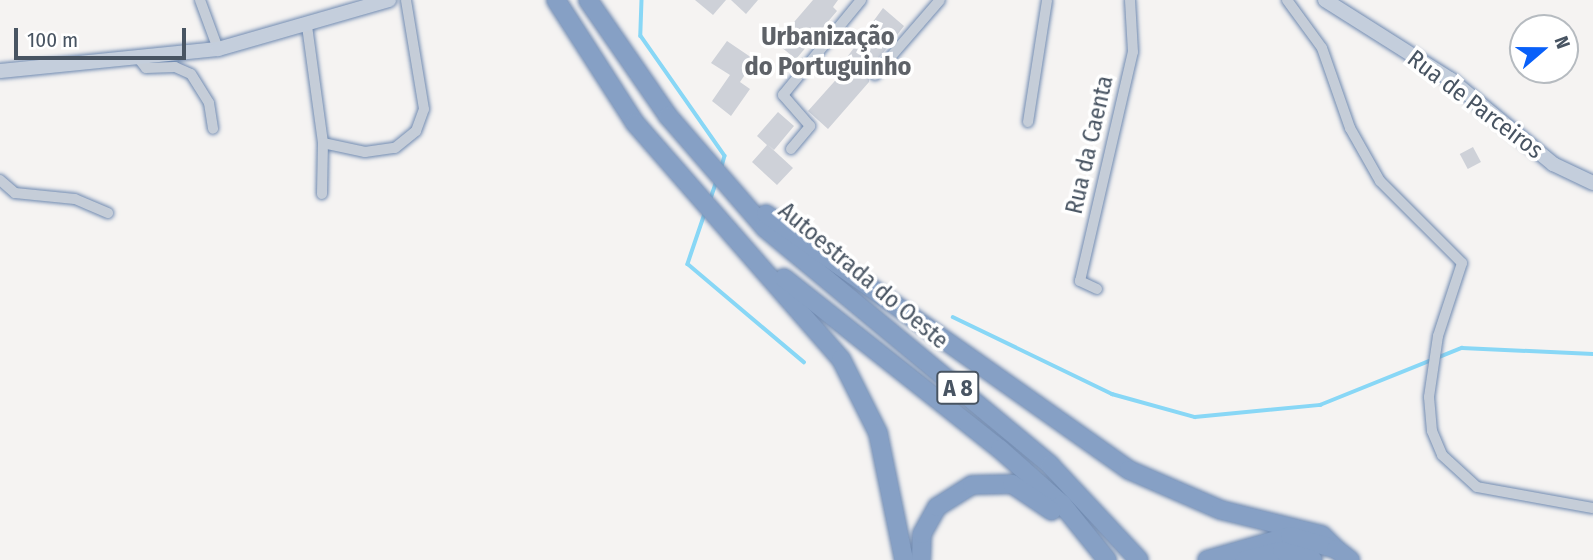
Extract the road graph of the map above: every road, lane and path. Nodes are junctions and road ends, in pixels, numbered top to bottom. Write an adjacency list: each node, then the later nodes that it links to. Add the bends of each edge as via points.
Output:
1 (200, 0): 14 (street)
2 (389, 0): 12 (street)
3 (406, 0): 20 (street, via 424,96 416,131 395,148 365,152)
4 (556, 0): 27 (highway, A 8, via 635,123)
5 (587, 0): 26 (highway, Autoestrada do Oeste / A 8, via 668,117)
6 (860, 0): 21 (street, via 783,95 810,126)
7 (940, 0): 17 (street)
8 (1047, 0): 18 (street)
9 (1130, 0): 28 (street, Rua da Caenta, via 1133,52 1080,281)
10 (1287, 0): 29 (street, via 1322,48 1350,128 1380,181 1462,263 1436,352 1432,431 1466,482)
11 (1325, 0): 23 (street, Rua de Parceiros, via 1450,79 1553,164)
12 (362, 4): 13 (street)
13 (307, 26): 14 (street); 20 (street)
14 (218, 49): 15 (street)
15 (139, 59): 16 (street); 19 (street, via 146,68 175,67 191,74 209,103)
16 (0, 71)
17 (875, 75)
18 (1028, 122)
19 (213, 129)
20 (323, 143): 24 (street)
21 (790, 149)
22 (0, 180): 25 (street, via 15,193 75,199)
23 (1593, 183)
24 (322, 194)
25 (108, 213)
26 (769, 224): 31 (highway, via 1129,470 1221,510 1322,535); 36 (highway, Autoestrada do Oeste / A 8, via 1050,465)
27 (746, 247): 30 (highway, A 8, via 1000,449); 33 (highway, via 829,341 860,391 884,454)
28 (1097, 289)
29 (1593, 508)
30 (1084, 531): 34 (highway, via 1071,528 1026,490 984,482 937,507 922,534); 35 (highway, A 8)
31 (1343, 555): 37 (highway, via 1290,536)
32 (1308, 558): 38 (highway, via 1282,551); 39 (highway)
33 (904, 560)
34 (921, 560)
35 (1107, 560)
36 (1139, 560)
37 (1207, 560)
38 (1245, 560)
39 (1281, 560)

